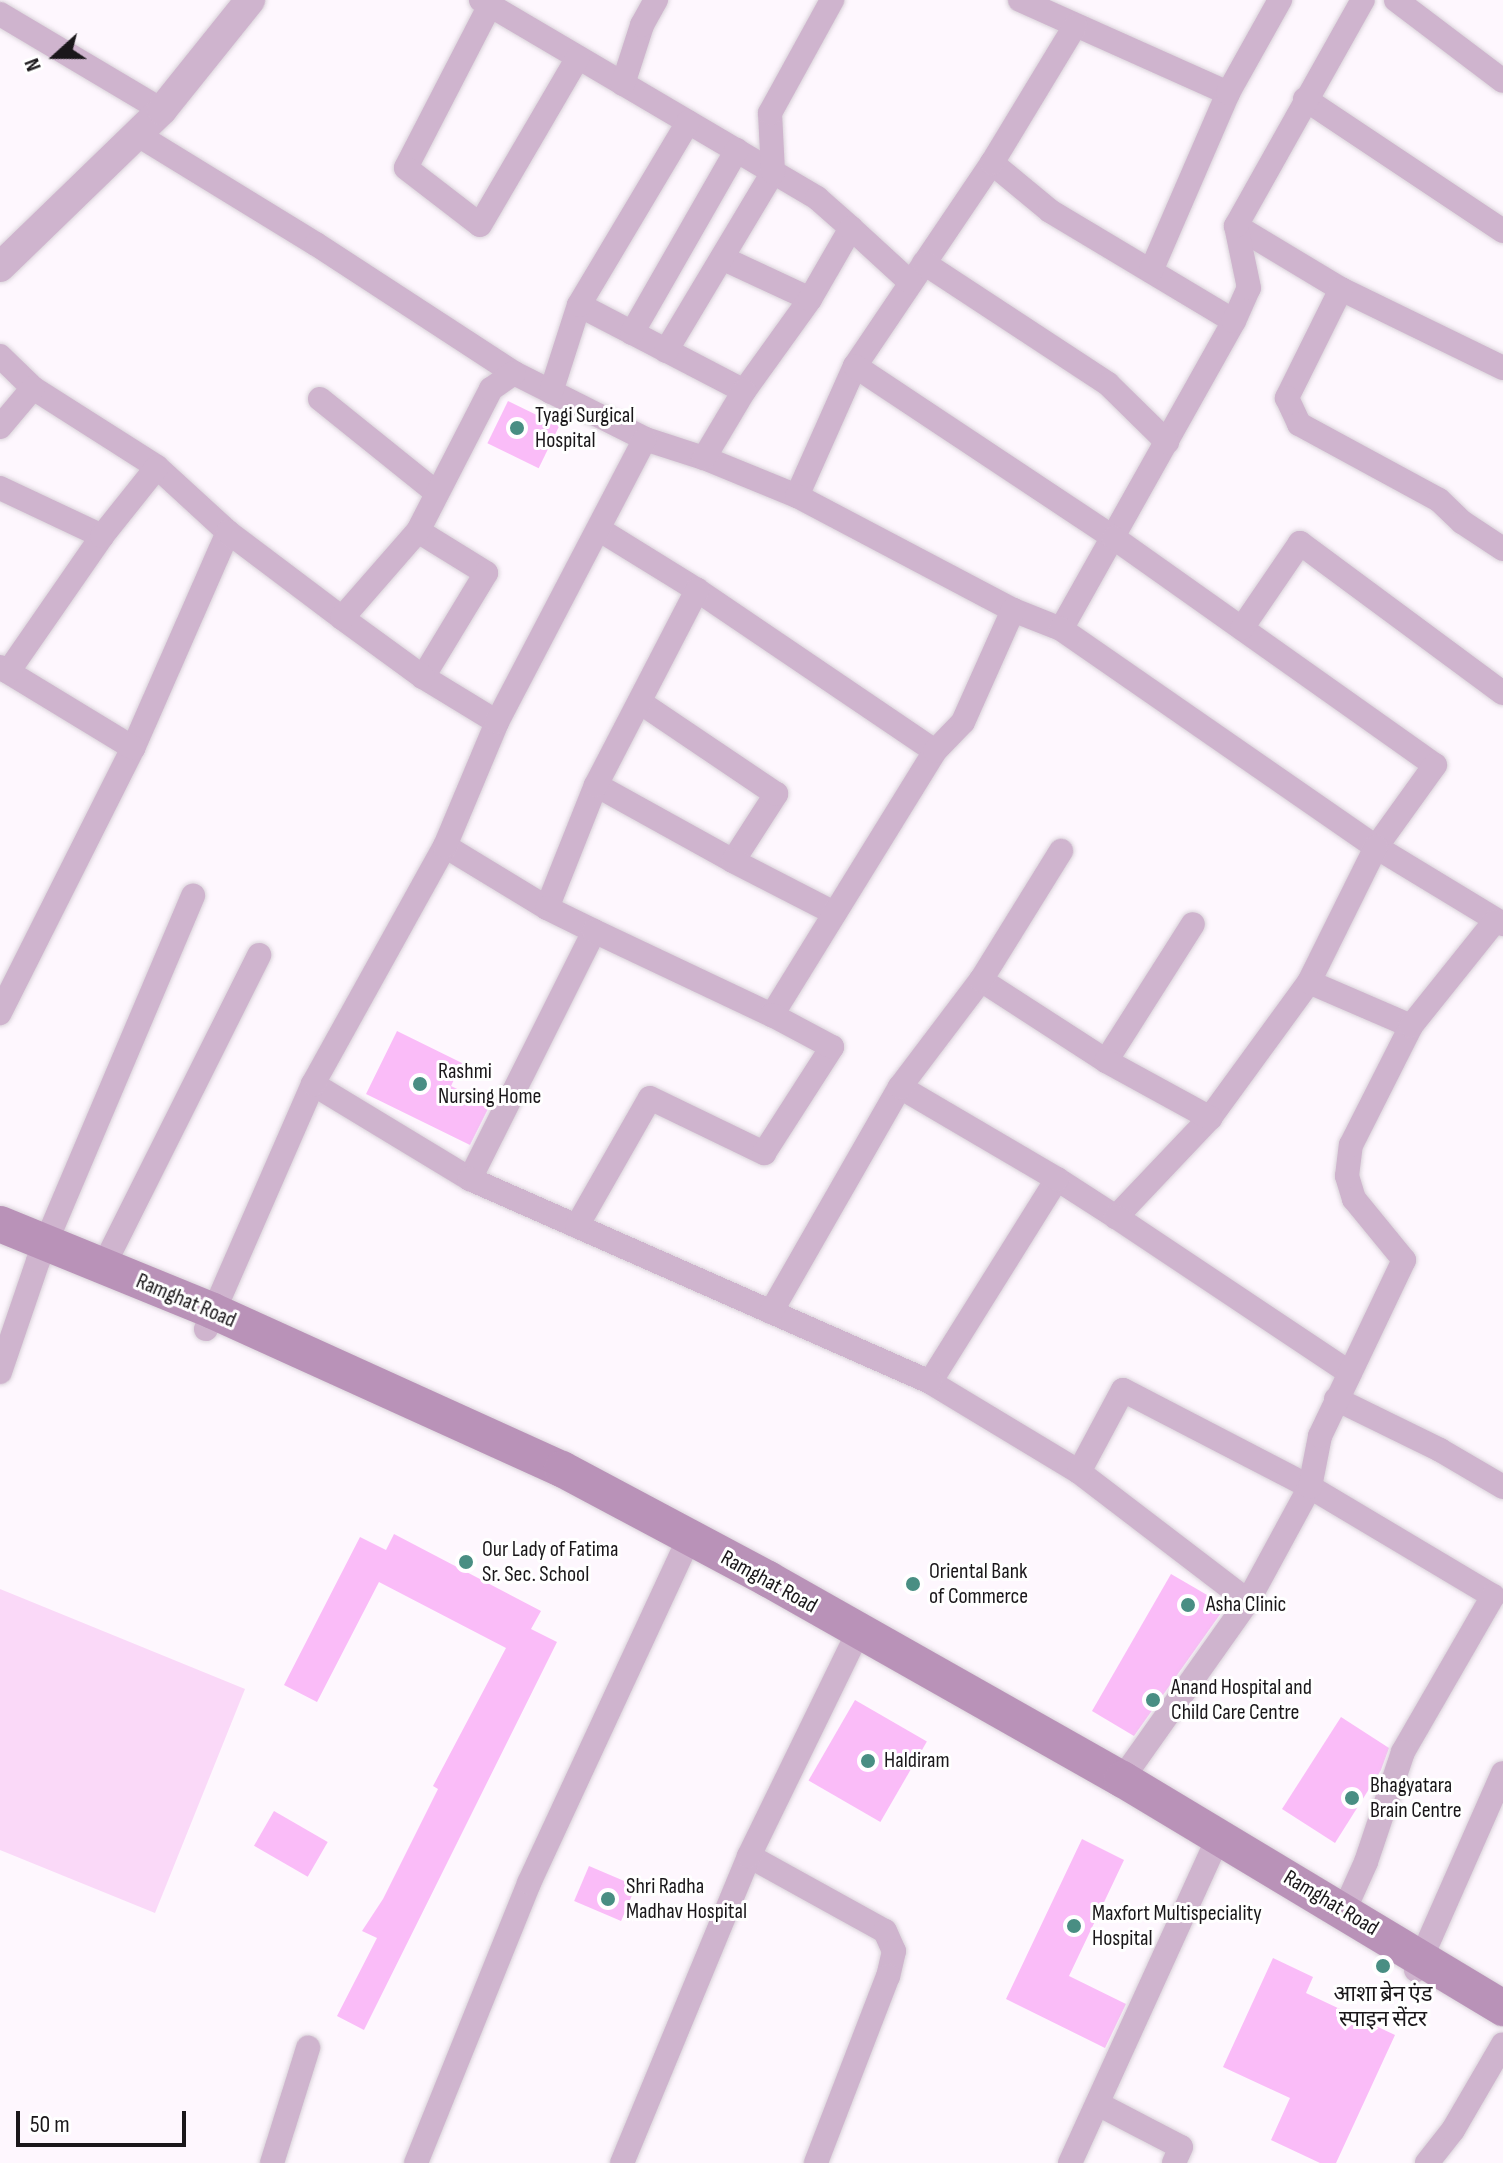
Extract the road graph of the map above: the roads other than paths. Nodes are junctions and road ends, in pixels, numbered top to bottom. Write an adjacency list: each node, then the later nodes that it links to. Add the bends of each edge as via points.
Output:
1 (250, 0): 16 (street)
2 (656, 0): 13 (street)
3 (832, 0): 21 (street, via 770,113)
4 (1020, 0): 10 (street)
5 (1280, 0): 14 (street)
6 (1363, 0): 15 (street)
7 (1396, 0): 12 (street)
8 (486, 3): 11 (street); 11 (street, via 406,168 480,225)
9 (0, 14): 16 (street)
10 (1075, 26): 14 (street); 20 (street)
11 (578, 57): 13 (street)
12 (1503, 81)
13 (623, 84): 17 (street)
14 (1228, 93): 27 (street)
15 (1305, 99): 22 (street); 24 (street)
16 (162, 110): 18 (street)
17 (688, 122): 19 (street); 33 (street)
18 (138, 135): 26 (street); 40 (street)
19 (737, 150): 21 (street); 35 (street)
20 (992, 163): 27 (street, via 1050,211); 28 (street)
21 (773, 172): 23 (street, via 817,198); 25 (street)
22 (1236, 226): 29 (street); 30 (street)
23 (851, 228): 28 (street); 31 (street)
24 (1503, 231)
25 (722, 258): 31 (street); 36 (street)
26 (0, 267)
27 (1151, 271): 32 (street)
28 (917, 273): 38 (street); 47 (street, via 1108,384)
29 (1249, 288): 32 (street); 34 (street)
30 (1341, 289): 39 (street); 58 (street, via 1287,398 1299,424 1439,500)
31 (810, 299): 42 (street)
32 (1206, 304): 34 (street)
33 (579, 305): 35 (street); 43 (street)
34 (1234, 321): 47 (street)
35 (632, 333): 36 (street)
36 (666, 351): 42 (street)
37 (0, 356): 41 (street)
38 (855, 366): 52 (street); 57 (street)
39 (1503, 368)
40 (514, 373): 43 (street); 51 (street, via 491,389)
41 (33, 388): 45 (street); 49 (street)
42 (744, 391): 48 (street)
43 (551, 392): 46 (street)
44 (320, 399): 51 (street)
45 (0, 427)
46 (645, 439): 48 (street); 53 (street)
47 (1167, 442): 57 (street)
48 (704, 458): 52 (street)
49 (157, 467): 55 (street); 56 (street)
50 (0, 488): 56 (street)
51 (437, 493): 54 (street)
52 (797, 496): 60 (street)
53 (600, 530): 59 (street); 68 (street)
54 (418, 531): 61 (street); 65 (street, via 486,573)
55 (228, 532): 61 (street); 69 (street)
56 (102, 536): 64 (street)
57 (1114, 538): 62 (street); 63 (street)
58 (1503, 549)
59 (697, 590): 67 (street); 70 (street)
60 (1013, 610): 63 (street); 70 (street, via 963,722)
61 (342, 618): 65 (street)
62 (1242, 628): 66 (street, via 1300,543); 73 (street, via 1435,765)
63 (1061, 629): 73 (street)
64 (4, 669): 69 (street)
65 (423, 677): 68 (street)
66 (1503, 693)
67 (641, 703): 71 (street); 75 (street, via 776,794)
68 (497, 722): 72 (street)
69 (133, 748): 85 (street)
70 (935, 751): 78 (street)
71 (596, 785): 75 (street); 77 (street)
72 (445, 846): 77 (street); 89 (street)
73 (1376, 847): 79 (street); 84 (street)
74 (1061, 851): 83 (street)
75 (733, 861): 78 (street)
76 (193, 895): 98 (street)
77 (547, 908): 81 (street)
78 (834, 913): 86 (street)
79 (1499, 923): 87 (street)
80 (1193, 924): 88 (street)
81 (594, 931): 86 (street); 92 (street)
82 (259, 955): 99 (street)
83 (981, 980): 88 (street); 90 (street)
84 (1309, 982): 87 (street); 91 (street)
85 (0, 1013)
86 (772, 1015): 96 (street, via 832,1047 764,1153 650,1098)
87 (1411, 1026): 103 (street, via 1351,1145 1347,1176 1354,1199 1404,1260)
88 (1106, 1061): 91 (street)
89 (313, 1084): 92 (street); 101 (street)
90 (900, 1087): 93 (street); 100 (street)
91 (1210, 1118): 94 (street)
92 (470, 1179): 96 (street)
93 (1057, 1179): 94 (street); 104 (street)
94 (1116, 1217): 103 (street)
95 (0, 1224): 98 (main road, Ramghat Road)
96 (577, 1226): 100 (street)
97 (0, 1245): 98 (main road, Ramghat Road)
98 (42, 1252): 99 (main road, Ramghat Road); 101 (main road, Ramghat Road); 102 (street)
99 (103, 1267): 101 (main road, Ramghat Road)
100 (771, 1312): 104 (street)
101 (209, 1320): 109 (main road, Ramghat Road, via 555,1484); 113 (main road, Ramghat Road, via 562,1469)
102 (0, 1372)
103 (1350, 1373): 105 (street)
104 (930, 1382): 106 (street)
105 (1336, 1399): 107 (street, via 1320,1436); 108 (street)
106 (1079, 1472): 107 (street, via 1123,1390); 110 (street)
107 (1310, 1487): 110 (street); 116 (street, via 1493,1596 1403,1752)
108 (1503, 1487)
109 (682, 1554): 111 (main road, Ramghat Road); 124 (street, via 529,1883)
110 (1248, 1601): 113 (street)
111 (851, 1647): 114 (main road, Ramghat Road); 115 (street)
112 (1503, 1773): 117 (street)
113 (1122, 1779): 116 (main road, Ramghat Road)
114 (1212, 1852): 117 (main road, Ramghat Road, via 1326,1923); 122 (street)
115 (749, 1856): 125 (street); 126 (street, via 885,1931 894,1951)
116 (1344, 1911): 117 (main road, Ramghat Road)
117 (1418, 1964): 118 (main road, Ramghat Road); 119 (main road, Ramghat Road)
118 (1503, 2008)
119 (1503, 2028)
120 (1503, 2044): 129 (street, via 1453,2130)
121 (308, 2048): 123 (street)
122 (1098, 2104): 127 (street); 128 (street, via 1181,2147)
123 (272, 2163)
124 (416, 2163)
125 (622, 2163)
126 (816, 2163)
127 (1070, 2163)
128 (1174, 2163)
129 (1427, 2163)

